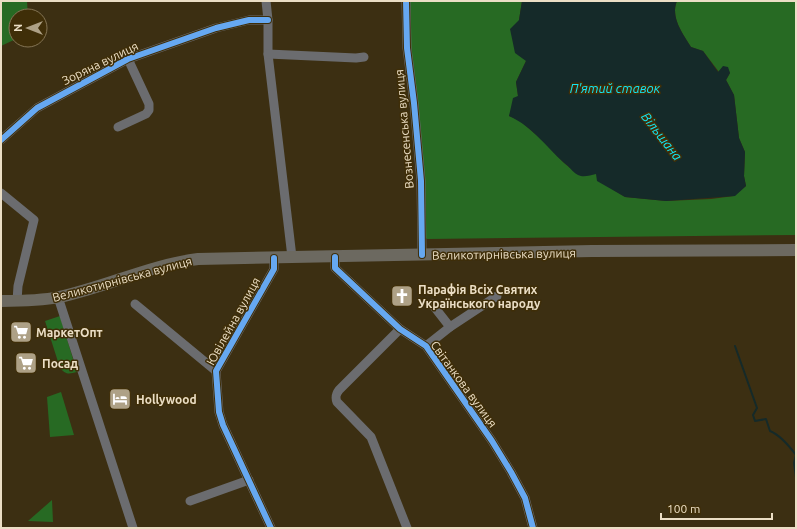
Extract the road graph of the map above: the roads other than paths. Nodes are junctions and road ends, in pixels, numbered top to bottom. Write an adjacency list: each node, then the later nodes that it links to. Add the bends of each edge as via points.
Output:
1 (266, 1): 3 (street)
2 (406, 1): 11 (street, Вознесенська вулиця, via 407,48 421,181)
3 (268, 20): 4 (street); 6 (street, Зоряна вулиця, via 249,20 216,28)
4 (268, 54): 5 (street); 14 (street)
5 (364, 57)
6 (128, 59): 7 (street, Зоряна вулиця, via 149,104 149,110 146,114); 8 (street, Зоряна вулиця, via 37,108)
7 (118, 127)
8 (1, 140)
9 (1, 193): 18 (street, via 34,220 18,286)
10 (796, 250): 11 (main road, Великотирнівська вулиця)
11 (422, 256): 12 (main road, Великотирнівська вулиця)
12 (335, 257): 14 (main road, Великотирнівська вулиця); 22 (street, Світанкова вулиця, via 336,268)
13 (274, 258): 14 (main road, Великотирнівська вулиця); 16 (main road, Великотирнівська вулиця, via 180,261); 24 (street, Ювілейна вулиця, via 274,269)
14 (292, 258)
15 (497, 296): 21 (street, Світанкова вулиця)
16 (58, 297): 18 (main road, Великотирнівська вулиця); 27 (street)
17 (1, 301): 18 (main road, Великотирнівська вулиця)
18 (17, 301)
19 (136, 304): 24 (street)
20 (432, 304): 21 (street, Світанкова вулиця)
21 (450, 327): 23 (street, Світанкова вулиця)
22 (400, 328): 23 (street, Світанкова вулиця); 29 (street, via 338,390 336,398 371,437)
23 (426, 346): 30 (street, Світанкова вулиця, via 511,472 525,498)
24 (216, 371): 25 (street, Ювілейна вулиця, via 219,412)
25 (249, 480): 26 (street); 28 (street, Ювілейна вулиця)
26 (190, 501)
27 (133, 528)
28 (271, 528)
29 (407, 528)
30 (533, 528)

